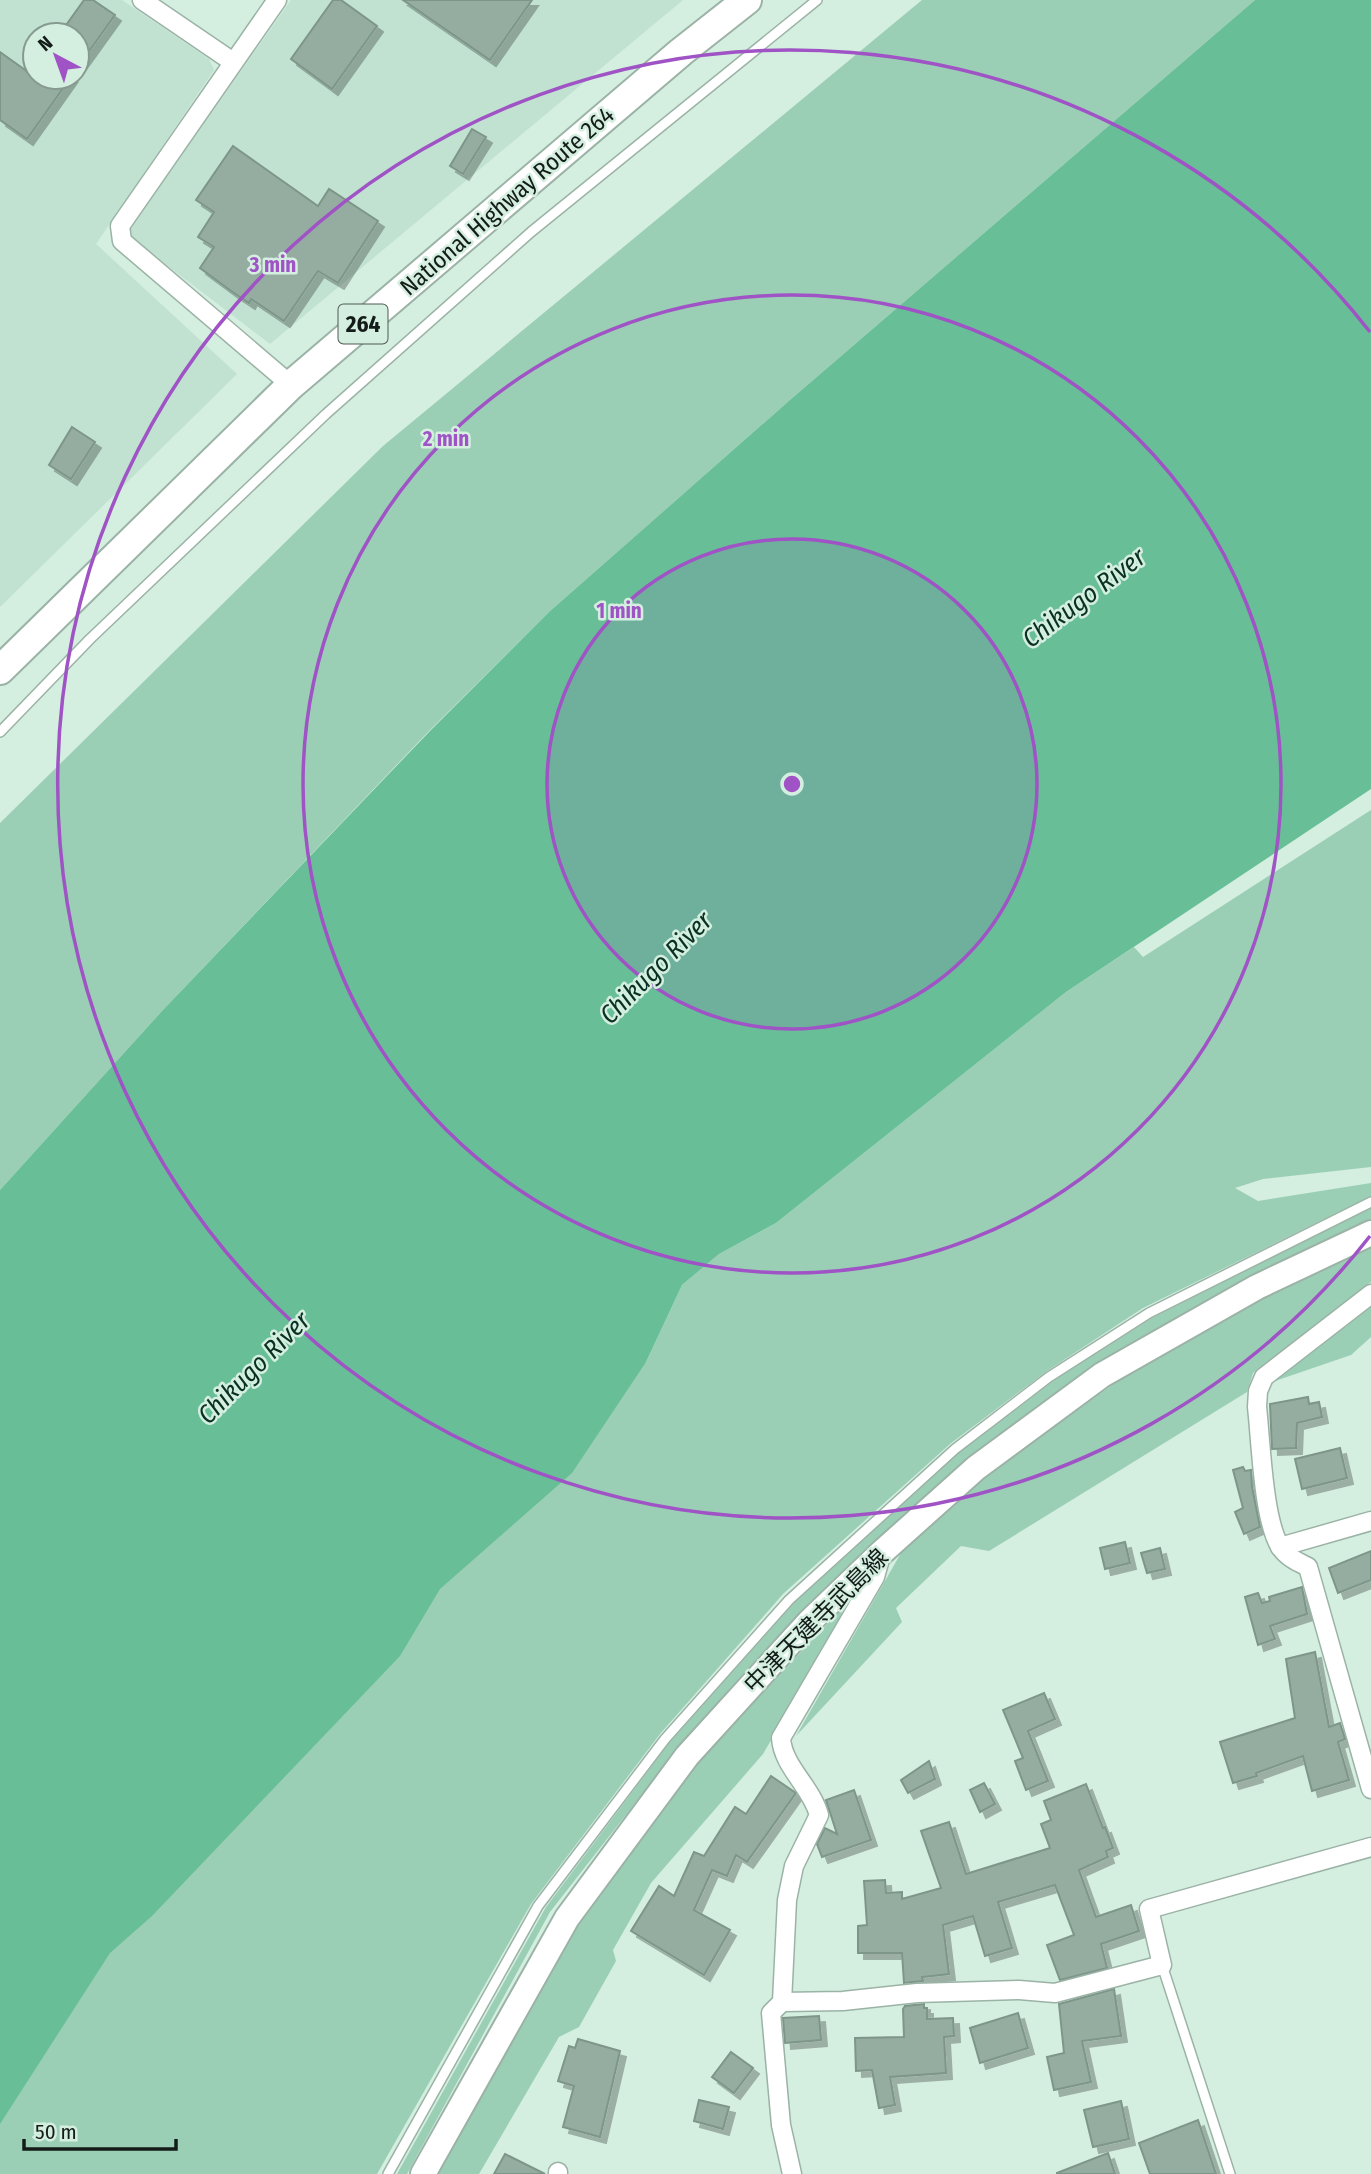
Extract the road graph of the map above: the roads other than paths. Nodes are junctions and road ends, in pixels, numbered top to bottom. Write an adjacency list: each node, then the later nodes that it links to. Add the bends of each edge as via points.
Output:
1 (142, 0): 5 (street)
2 (276, 0): 5 (street)
3 (747, 0): 6 (highway, National Highway Route 264 / 264)
4 (817, 0): 8 (lane, via 531,232 326,414 90,639)
5 (233, 62): 6 (street, via 120,226 122,241)
6 (291, 385): 7 (highway, National Highway Route 264 / 264)
7 (0, 670)
8 (0, 732)
9 (1371, 1202): 19 (lane, via 1149,1313 1049,1377 955,1449 789,1600 665,1739 538,1906)
10 (1371, 1233): 14 (main road, 中津天建寺武島線, via 1257,1287 1102,1375 976,1468)
11 (1371, 1294): 13 (street, via 1278,1364 1264,1377 1258,1391 1269,1517)
12 (1371, 1521): 13 (street)
13 (1280, 1547): 15 (street, via 1290,1559 1308,1567)
14 (881, 1553): 18 (street, via 875,1577 781,1738 782,1753 815,1800 819,1815 793,1866); 20 (main road, 中津天建寺武島線, via 809,1622 687,1756 567,1918)
15 (1371, 1789)
16 (1371, 1847): 17 (street, via 1149,1909)
17 (1161, 1965): 18 (street, via 1055,1993 943,1992); 22 (lane)
18 (782, 2002): 21 (street, via 771,2013 781,2124)
19 (388, 2174)
20 (423, 2174)
21 (792, 2174)
22 (1230, 2174)

